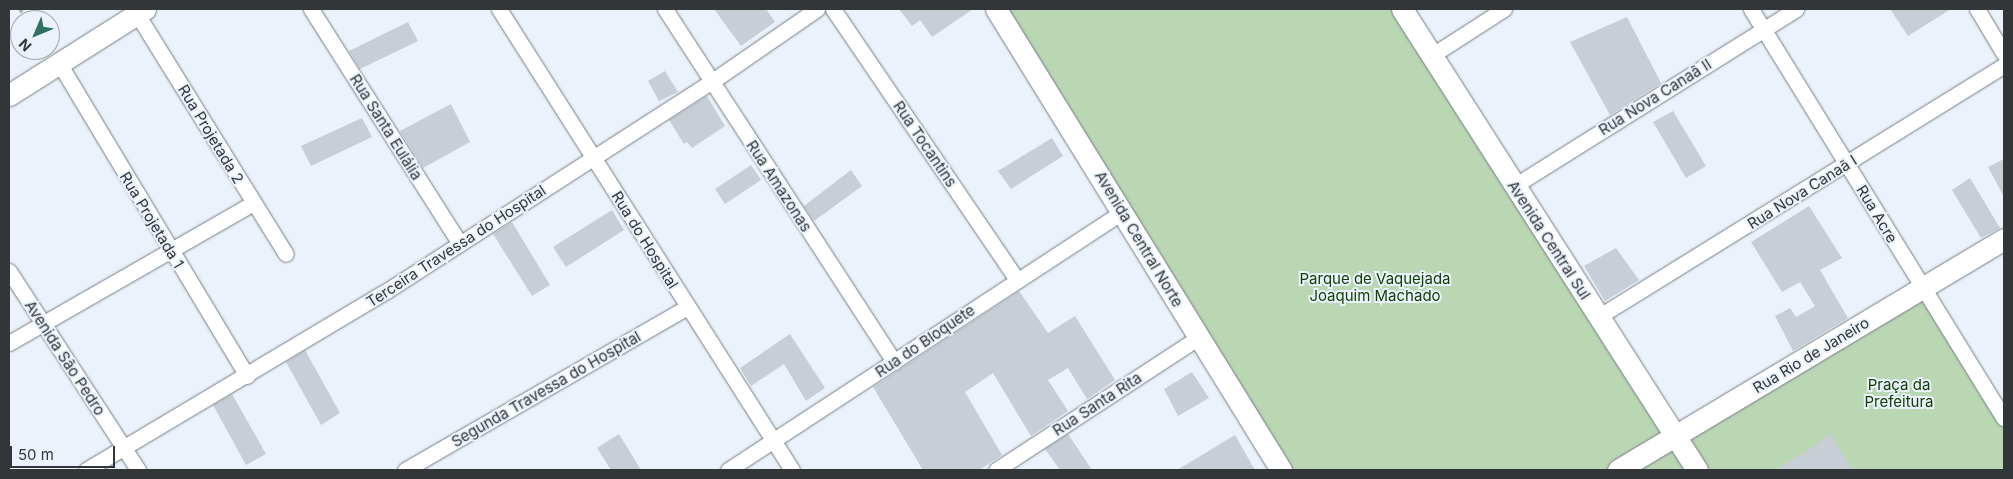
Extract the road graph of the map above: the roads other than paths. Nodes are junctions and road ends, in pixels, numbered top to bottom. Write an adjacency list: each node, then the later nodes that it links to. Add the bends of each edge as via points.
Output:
1 (311, 9): 26 (street, Rua Santa Eulália)
2 (499, 9): 20 (street, Rua do Hospital)
3 (664, 9): 18 (street, Rua Amazonas)
4 (817, 9): 18 (street, Terceira Travessa do Hospital)
5 (833, 9): 31 (street, Rua Tocantins)
6 (996, 9): 24 (street, Avenida Central Norte)
7 (1402, 9): 15 (street, Avenida Central Sul)
8 (1504, 9): 15 (street)
9 (1751, 9): 13 (street, Rua Acre)
10 (1796, 9): 13 (street, Rua Nova Canaã II)
11 (1977, 9): 14 (street)
12 (141, 11): 16 (street); 23 (street, Rua Projetada 2)
13 (1764, 29): 21 (street, Rua Acre); 22 (street, Rua Nova Canaã II)
14 (2004, 54)
15 (1431, 56): 22 (street, Avenida Central Sul)
16 (59, 63): 19 (street); 28 (street, Rua Projetada 1)
17 (2004, 65): 21 (street, Rua Nova Canaã I)
18 (711, 82): 20 (street, Terceira Travessa do Hospital); 38 (street, Rua Amazonas)
19 (9, 95)
20 (593, 157): 26 (street, Terceira Travessa do Hospital); 33 (street, Rua do Hospital)
21 (1848, 163): 32 (street, Rua Acre); 34 (street, Rua Nova Canaã I)
22 (1514, 186): 34 (street, Avenida Central Sul)
23 (253, 203): 28 (street); 29 (street, Rua Projetada 2)
24 (1123, 212): 31 (street, Rua do Bloquete); 36 (street, Avenida Central Norte)
25 (2004, 239): 32 (street, Rua Rio de Janeiro)
26 (460, 244): 39 (street, Terceira Travessa do Hospital)
27 (2004, 249): 32 (street, Rua Rio de Janeiro)
28 (170, 251): 35 (street); 39 (street, Rua Projetada 1)
29 (286, 254)
30 (9, 271): 35 (street, Avenida São Pedro)
31 (1017, 280): 38 (street, Rua do Bloquete)
32 (1925, 293): 40 (street, Rua Acre); 41 (street, Rua Rio de Janeiro)
33 (687, 307): 42 (street, Rua do Hospital); 46 (street, Segunda Travessa do Hospital)
34 (1598, 317): 41 (street, Avenida Central Sul)
35 (42, 324): 37 (street); 43 (street, Avenida São Pedro)
36 (1198, 338): 49 (street, Rua Santa Rita); 50 (street, Avenida Central Norte)
37 (9, 344)
38 (894, 362): 42 (street, Rua do Bloquete)
39 (247, 376): 43 (street, Terceira Travessa do Hospital)
40 (2004, 418)
41 (1678, 439): 51 (street, Rua Rio de Janeiro); 52 (street, Rua Rio de Janeiro); 53 (street, Avenida Central Sul)
42 (774, 441): 47 (street, Rua do Bloquete); 48 (street, Rua do Hospital)
43 (125, 448): 44 (street, Terceira Travessa do Hospital); 45 (street, Avenida São Pedro)
44 (86, 470)
45 (138, 470)
46 (404, 470)
47 (728, 470)
48 (792, 470)
49 (996, 470)
50 (1281, 470)
51 (1618, 470)
52 (1638, 470)
53 (1697, 470)

